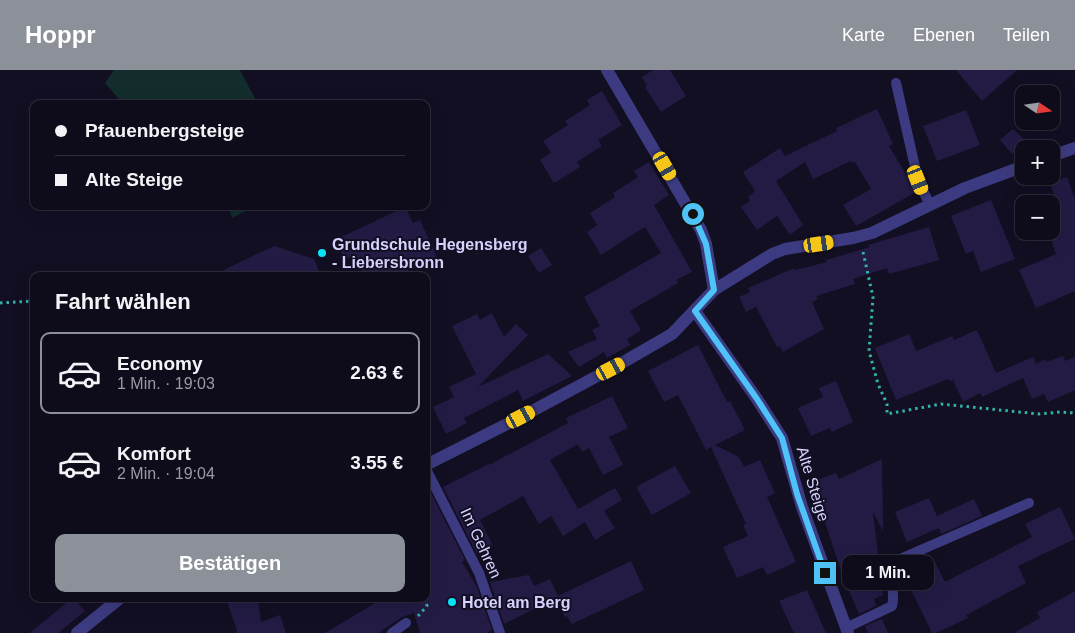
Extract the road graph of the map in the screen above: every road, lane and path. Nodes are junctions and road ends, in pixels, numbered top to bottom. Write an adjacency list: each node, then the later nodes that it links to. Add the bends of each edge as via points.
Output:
1 (607, 70): 8 (street, via 701,230)
2 (896, 83): 6 (lane, via 918,180)
3 (1075, 148): 4 (street)
4 (1060, 153)
5 (1015, 169): 6 (street)
6 (930, 205): 7 (street)
7 (860, 237): 8 (street, via 778,251); 12 (path, via 873,297 869,350 887,404 887,414 941,404 1039,414)
8 (714, 290): 11 (street)
9 (30, 301): 10 (path)
10 (0, 303)
11 (695, 311): 13 (street, via 672,334 627,360); 19 (street, Alte Steige, via 782,438 802,506)
12 (1075, 413)
13 (430, 463)
14 (430, 477): 22 (lane, Im Gehren, via 479,573)
15 (1029, 503): 19 (lane, Alte Steige, via 900,559 891,572 892,606)
16 (115, 602): 20 (street)
17 (426, 602): 18 (path, via 426,608)
18 (406, 623): 21 (lane)
19 (847, 630)
20 (78, 633)
21 (392, 633)
22 (500, 633)

